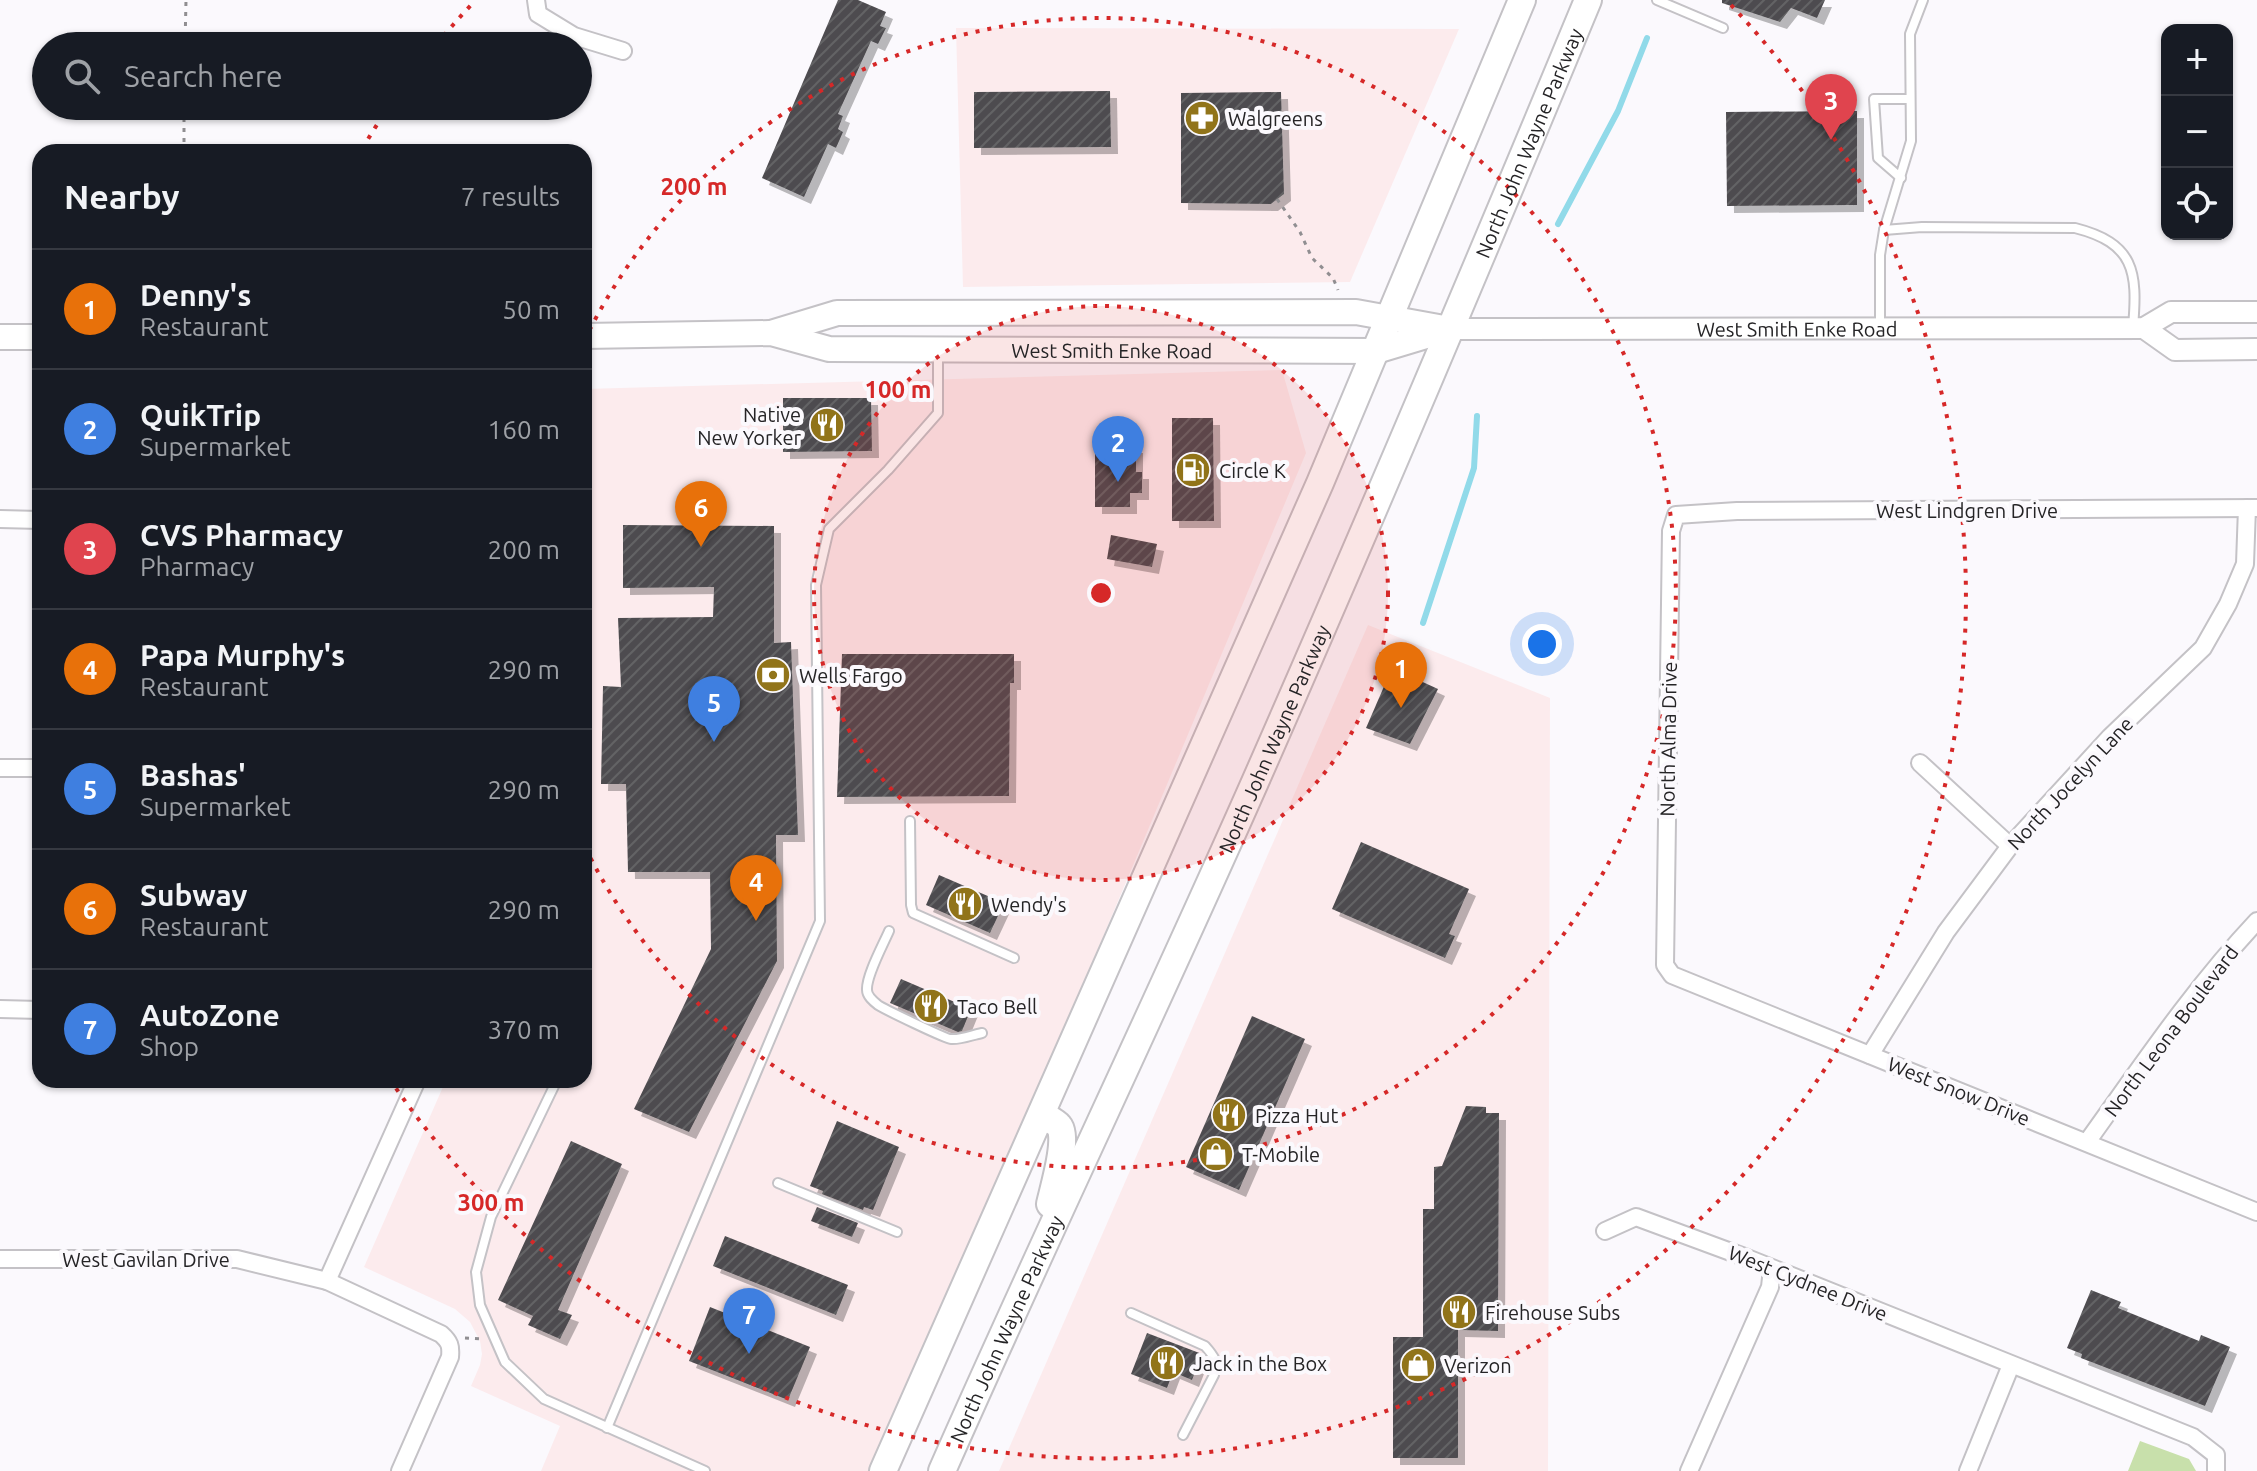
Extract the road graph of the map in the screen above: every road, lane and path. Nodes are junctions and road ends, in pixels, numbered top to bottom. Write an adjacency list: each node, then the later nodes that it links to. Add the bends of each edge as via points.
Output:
1 (186, 0): 8 (path)
2 (536, 0): 9 (street, via 538,14)
3 (1522, 0): 21 (highway)
4 (1588, 0): 23 (highway, North John Wayne Parkway)
5 (1657, 0): 7 (lane)
6 (1923, 0): 12 (lane, via 1910,34)
7 (1723, 28)
8 (185, 32)
9 (567, 32)
10 (592, 42): 11 (street)
11 (623, 51)
12 (1910, 99): 15 (lane, via 1911,141); 15 (lane, via 1874,99 1878,158)
13 (184, 120): 14 (path)
14 (184, 144)
15 (1901, 178): 17 (lane)
16 (1277, 199): 18 (path)
17 (1884, 230): 22 (lane, via 2075,228 2098,234 2129,262); 24 (lane)
18 (1340, 296)
19 (1089, 312): 21 (main road, West Smith Enke Road, via 1356,312); 25 (main road, West Smith Enke Road, via 837,313); 29 (main road, via 1064,328 959,330)
20 (2257, 312): 22 (street, West Smith Enke Road, via 2171,312)
21 (1389, 318): 23 (main road, West Smith Enke Road); 31 (highway)
22 (2138, 328): 24 (street, West Smith Enke Road); 30 (street, via 2175,350)
23 (1449, 329): 24 (street, West Smith Enke Road); 31 (main road, West Smith Enke Road); 57 (highway, North John Wayne Parkway, via 1261,769)
24 (1880, 330)
25 (771, 333): 26 (main road, West Smith Enke Road); 29 (main road, West Smith Enke Road, via 829,349)
26 (592, 336)
27 (0, 337): 28 (main road)
28 (32, 337)
29 (938, 348): 31 (main road, West Smith Enke Road); 65 (lane, via 938,413 829,529 816,585 820,921)
30 (2257, 349)
31 (1376, 351): 51 (highway)
32 (2252, 508): 33 (street, West Lindgren Drive); 40 (street, North Jocelyn Lane, via 2245,564 2203,648 2110,737)
33 (1676, 515): 44 (street, North Alma Drive, via 1671,531)
34 (0, 519): 35 (street)
35 (32, 520)
36 (1920, 763): 40 (street)
37 (0, 768): 38 (street)
38 (32, 768)
39 (910, 821): 43 (lane, via 913,913)
40 (2010, 846): 48 (street, North Jocelyn Lane, via 1946,932)
41 (2257, 921): 52 (street, North Leona Boulevard, via 2176,1019)
42 (889, 931): 47 (lane, via 868,980 869,997 938,1036)
43 (1014, 958)
44 (1665, 965): 48 (street, West Snow Drive, via 1672,975)
45 (0, 1009): 46 (street)
46 (32, 1010)
47 (982, 1033)
48 (1870, 1055): 52 (street, West Snow Drive)
49 (413, 1088): 60 (street)
50 (553, 1088): 62 (lane, via 491,1217 476,1272 480,1305)
51 (1042, 1115): 57 (highway, via 1059,1126 1062,1139); 70 (highway)
52 (2087, 1142): 54 (street, West Snow Drive)
53 (778, 1183): 56 (lane)
54 (2257, 1212)
55 (1605, 1231): 59 (street, West Cydnee Drive, via 1636,1217)
56 (897, 1232)
57 (1040, 1251): 71 (highway, North John Wayne Parkway)
58 (0, 1259): 60 (street, West Gavilan Drive, via 237,1259)
59 (1772, 1269): 64 (street, West Cydnee Drive); 72 (street, via 1770,1287)
60 (327, 1281): 63 (street, West Gavilan Drive, via 441,1334)
61 (1131, 1313): 66 (lane, via 1214,1355 1214,1375)
62 (494, 1336): 63 (path, via 476,1337); 65 (lane, via 505,1362 544,1399)
63 (449, 1349): 68 (street)
64 (2011, 1365): 67 (street, West Cydnee Drive, via 2193,1437); 73 (street)
65 (607, 1428): 69 (lane)
66 (1183, 1435)
67 (2216, 1463)
68 (400, 1471)
69 (705, 1471)
70 (883, 1471)
71 (942, 1471)
72 (1689, 1471)
73 (1968, 1471)

